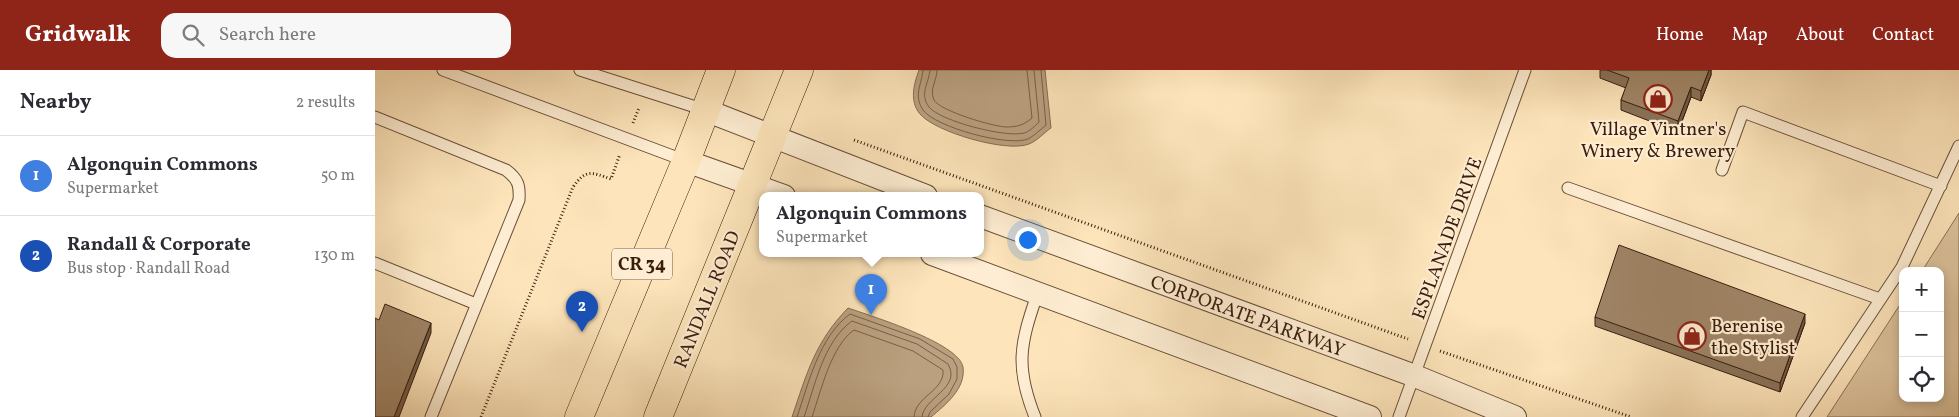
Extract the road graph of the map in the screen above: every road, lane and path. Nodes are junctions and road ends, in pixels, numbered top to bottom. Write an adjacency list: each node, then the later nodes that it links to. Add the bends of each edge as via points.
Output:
1 (443, 70): 11 (lane)
2 (580, 70): 6 (lane)
3 (721, 70): 6 (main road, CR 34)
4 (799, 70): 8 (main road, RANDALL ROAD)
5 (1525, 70): 25 (lane, ESPLANADE DRIVE)
6 (705, 110): 8 (street); 11 (main road, CR 34)
7 (375, 117): 24 (lane, via 515,177 520,187 519,200)
8 (772, 136): 14 (main road, RANDALL ROAD); 18 (street)
9 (851, 139): 25 (path)
10 (1959, 146): 15 (lane)
11 (685, 161): 14 (street); 29 (main road, CR 34)
12 (1722, 170): 15 (lane, via 1743,112)
13 (611, 179): 28 (path, via 594,173 586,174 573,187)
14 (753, 184): 17 (street); 30 (main road, RANDALL ROAD)
15 (1941, 186): 23 (lane, via 1902,267)
16 (1569, 188): 23 (lane)
17 (774, 192)
18 (915, 192)
19 (984, 217): 26 (street, CORPORATE PARKWAY)
20 (940, 257): 22 (street)
21 (375, 263): 24 (lane)
22 (1037, 295): 31 (lane, via 1021,347 1026,391); 32 (street)
23 (1880, 299): 36 (lane)
24 (475, 304): 27 (lane)
25 (1426, 346): 26 (lane, ESPLANADE DRIVE); 35 (path)
26 (1415, 376): 33 (lane, ESPLANADE DRIVE); 34 (street, CORPORATE PARKWAY)
27 (431, 417)
28 (481, 417)
29 (579, 417)
30 (658, 417)
31 (1035, 417)
32 (1370, 417)
33 (1399, 417)
34 (1515, 417)
35 (1631, 417)
36 (1802, 417)

